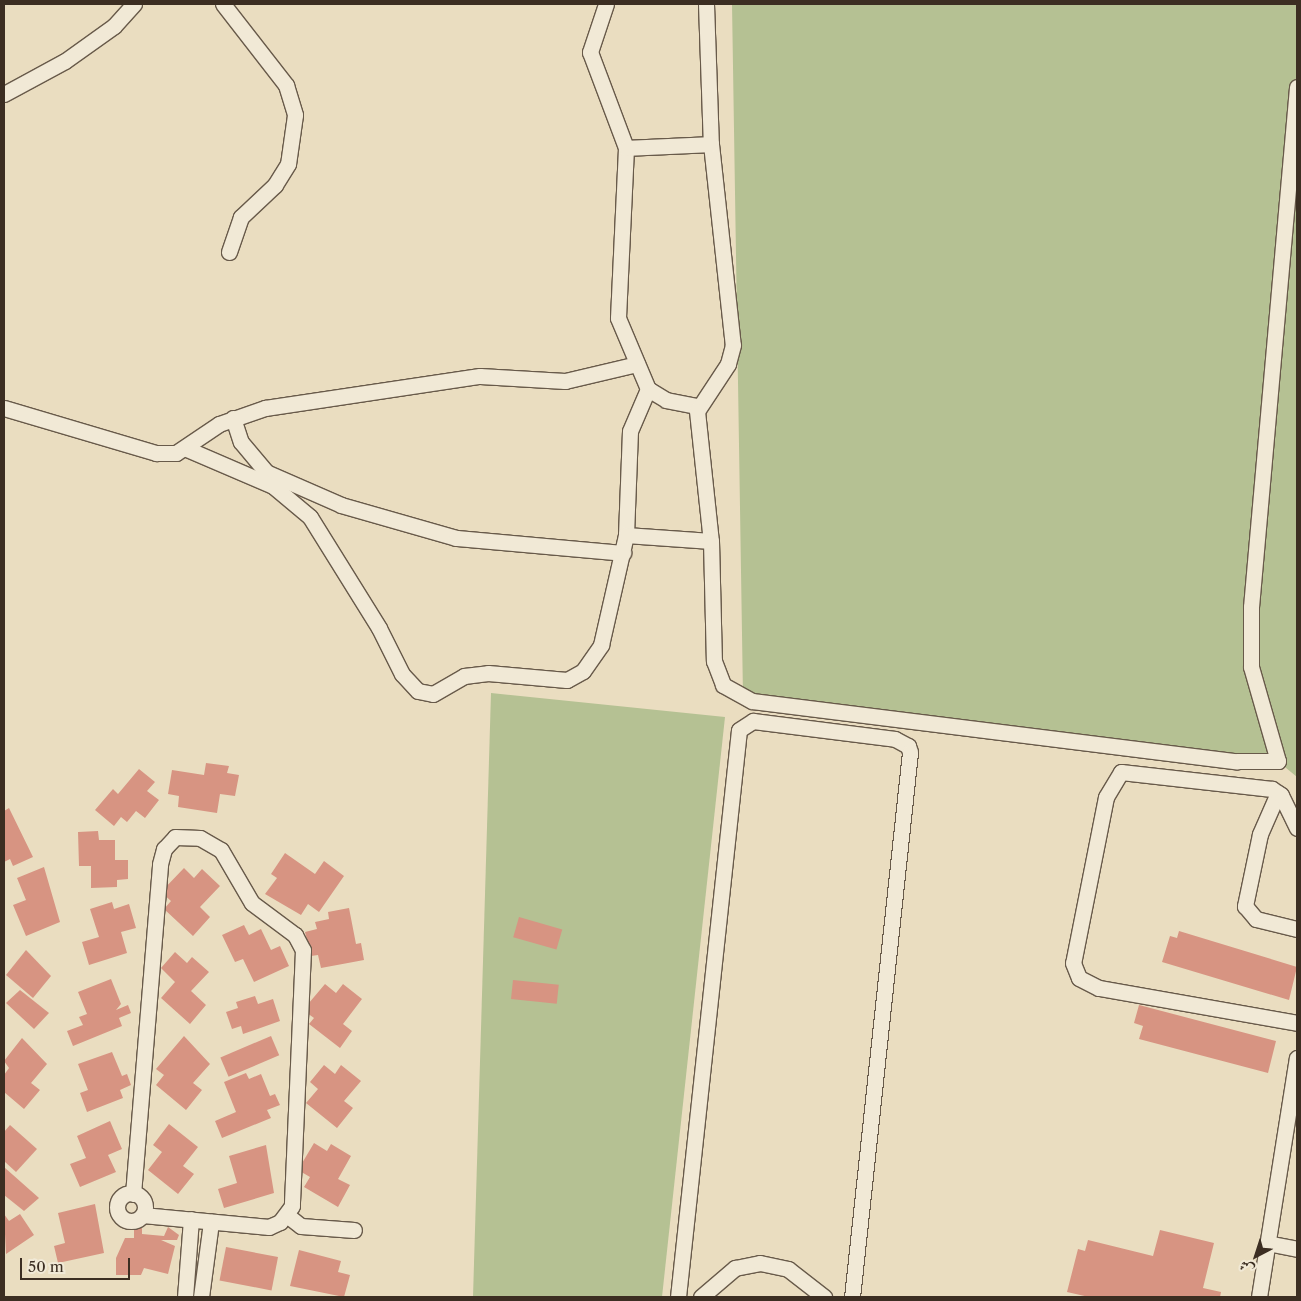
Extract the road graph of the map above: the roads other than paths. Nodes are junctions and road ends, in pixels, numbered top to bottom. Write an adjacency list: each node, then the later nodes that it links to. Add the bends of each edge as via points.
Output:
1 (134, 4): 6 (street, via 114,26 65,61)
2 (223, 4): 9 (street, via 286,85 295,115 288,164 275,185 241,217)
3 (606, 4): 8 (street, via 590,52)
4 (706, 4): 7 (street)
5 (1297, 87): 17 (street, via 1251,608 1251,667 1278,761 1227,760 762,702 734,695 717,676 714,661)
6 (4, 94)
7 (711, 144): 8 (street); 12 (street, via 733,345 722,376)
8 (626, 148): 10 (street, via 618,309)
9 (229, 252)
10 (637, 364): 11 (street); 14 (street, via 565,381 456,379 265,408)
11 (648, 389): 12 (street, via 666,400); 16 (street, via 630,431)
12 (697, 406): 17 (street)
13 (4, 408): 15 (street, via 156,453)
14 (233, 418): 15 (street); 18 (street, via 241,442 273,478 349,508 474,540)
15 (187, 449): 18 (street, via 273,486 310,517 387,642 402,674 424,694 478,674 562,680 577,675 601,645)
16 (626, 534): 17 (street); 18 (street)
17 (711, 542)
18 (623, 553)
19 (1278, 792): 20 (street); 21 (street, via 1260,834 1245,906 1256,919); 22 (street, via 1249,785 1121,772 1106,797 1074,969 1079,978 1099,988)
20 (1297, 828)
21 (1297, 930)
22 (1297, 1023)
23 (1297, 1058): 24 (street)
24 (1293, 1102): 31 (street)
25 (133, 1194): 26 (street, via 145,1203); 26 (street, via 121,1198 118,1211 127,1220); 27 (street, via 160,864 170,841 194,836 221,850 252,904 295,935 303,950 293,1196)
26 (143, 1215): 28 (street)
27 (288, 1216): 29 (street, via 269,1227); 30 (street, via 302,1226)
28 (191, 1220): 29 (street); 33 (street)
29 (211, 1222): 34 (street)
30 (354, 1230)
31 (1268, 1243): 32 (street); 39 (street)
32 (1297, 1249)
33 (185, 1297)
34 (201, 1297)
35 (678, 1297): 38 (street, via 739,730 753,721 895,739 908,746 910,752)
36 (701, 1297): 37 (street, via 734,1268 760,1262 788,1269)
37 (824, 1297)
38 (852, 1297)
39 (1258, 1297)

